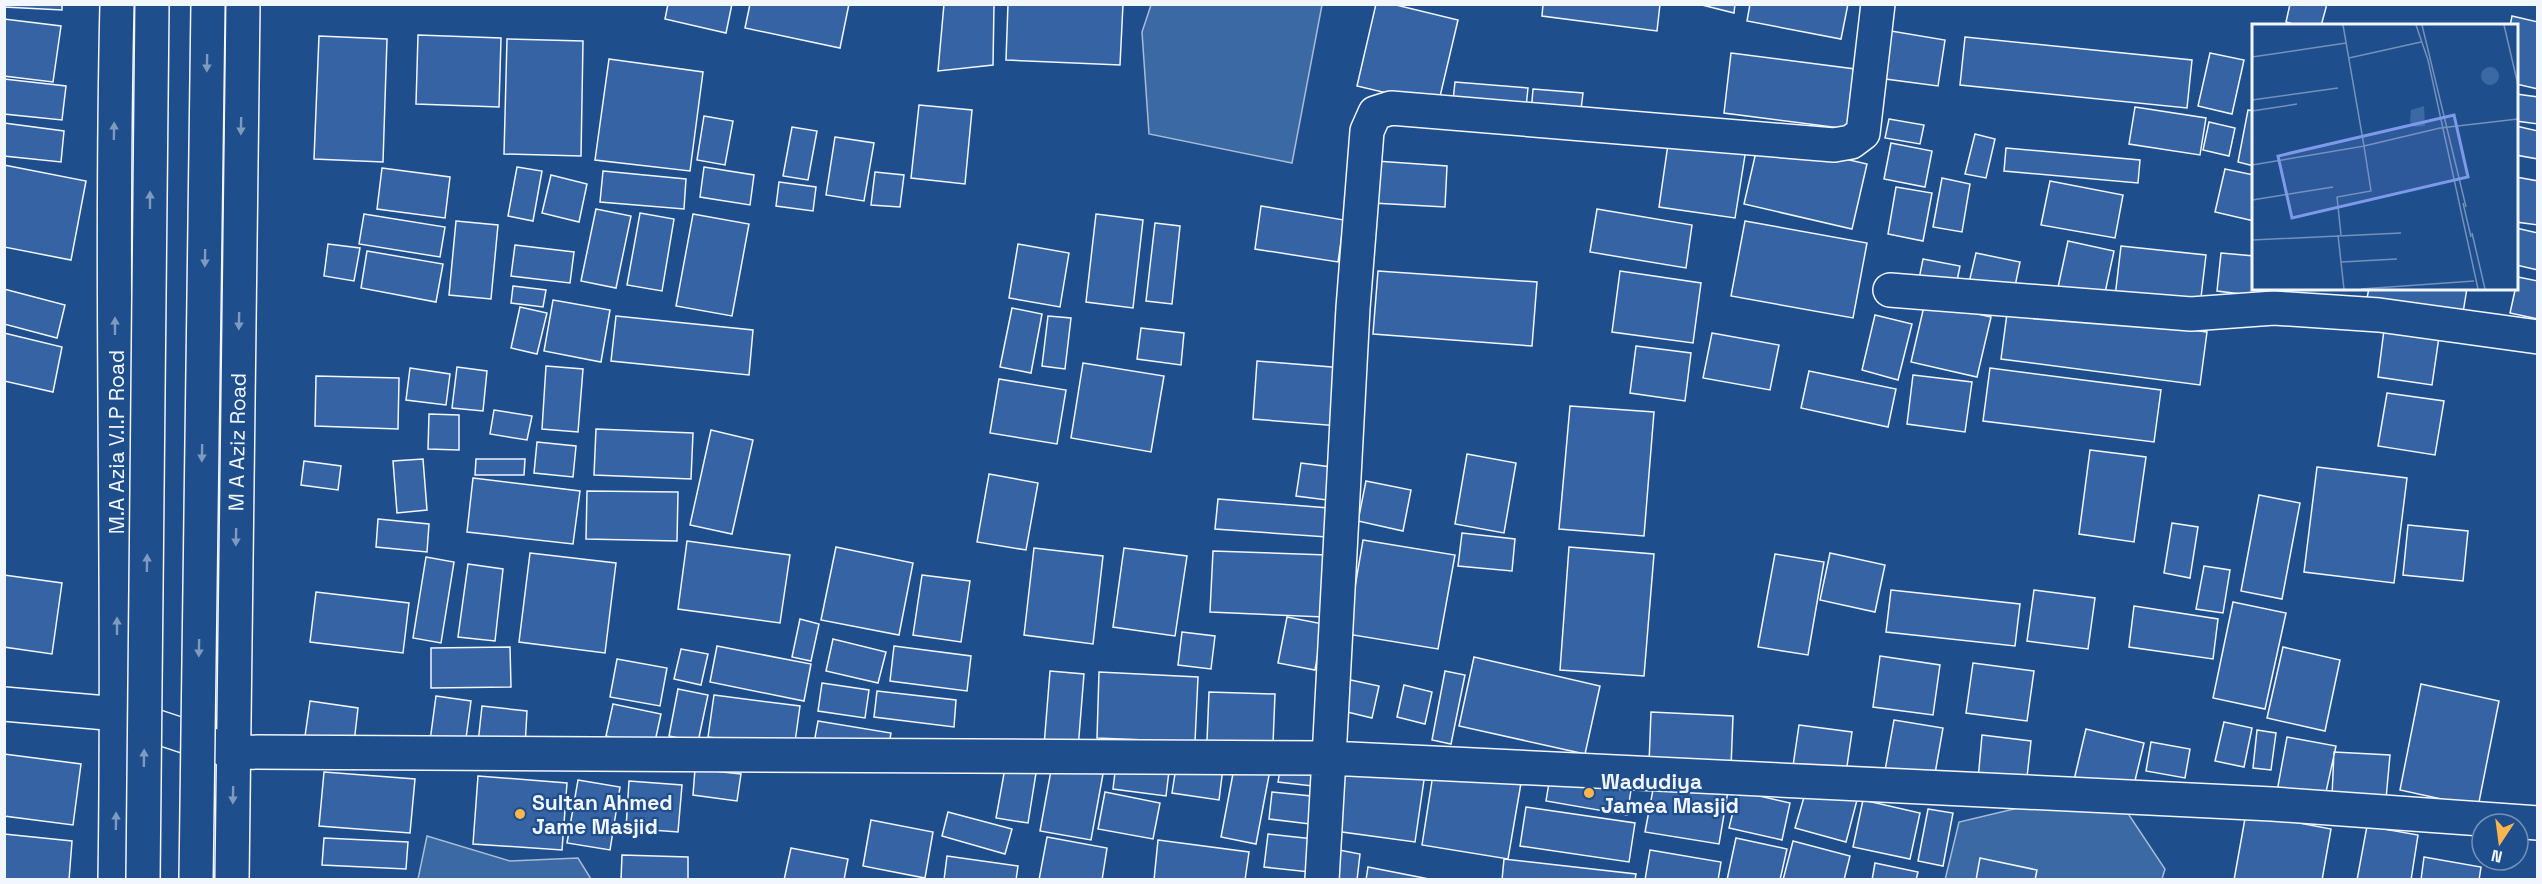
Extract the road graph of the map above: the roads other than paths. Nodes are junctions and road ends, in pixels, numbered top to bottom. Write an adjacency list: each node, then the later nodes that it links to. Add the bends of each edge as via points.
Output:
1 (117, 4): 9 (main road, M.A Azia V.I.P Road, one-way to 1, via 113,140)
2 (152, 4): 14 (main road, one-way to 2, bridge)
3 (208, 4): 15 (main road, one-way to 15, bridge)
4 (243, 4): 10 (main road, M A Aziz Road, one-way to 10)
5 (1878, 4): 11 (main road, via 1863,133 1851,142 1834,145 1391,108 1375,113 1367,131 1353,308)
6 (1890, 290): 7 (main road, via 2191,314 2274,308 2379,315)
7 (2538, 337)
8 (4, 704): 9 (main road)
9 (118, 714): 10 (main road); 13 (main road, M.A Azia V.I.P Road, one-way to 9)
10 (233, 752): 11 (main road); 16 (main road, M A Aziz Road, one-way to 16)
11 (1329, 758): 12 (main road, via 2272,804); 17 (main road)
12 (2538, 823)
13 (115, 879)
14 (143, 879)
15 (196, 879)
16 (231, 879)
17 (1322, 879)

